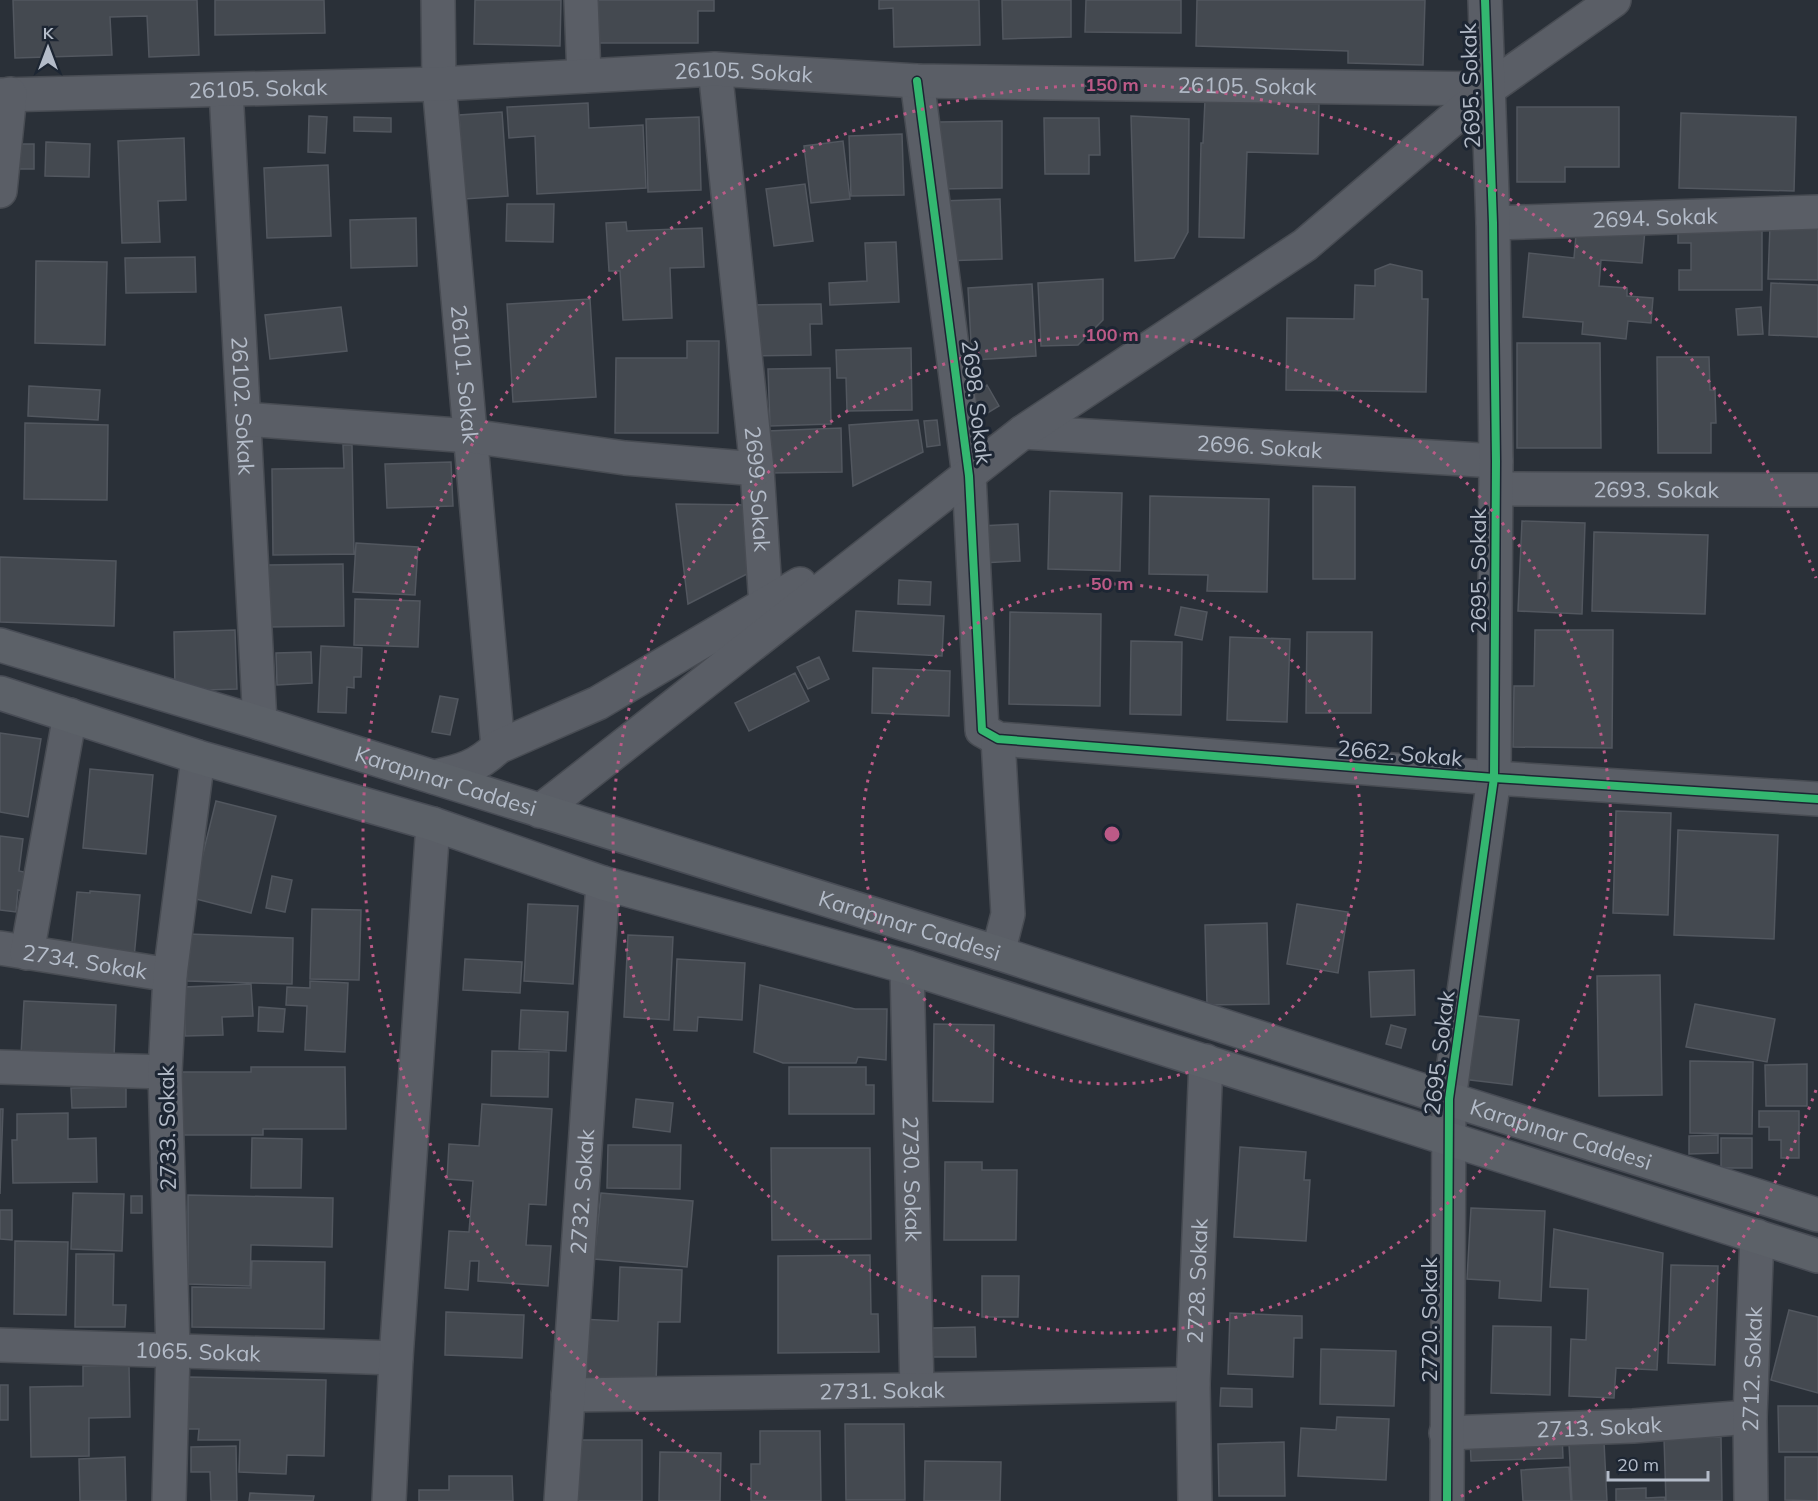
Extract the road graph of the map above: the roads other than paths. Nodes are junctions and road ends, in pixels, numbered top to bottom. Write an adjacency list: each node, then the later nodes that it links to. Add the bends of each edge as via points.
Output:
1 (438, 0): 8 (street, 26101. Sokak)
2 (581, 0): 6 (street)
3 (1485, 0): 9 (street, 2695. Sokak)
4 (1614, 0): 9 (street)
5 (715, 69): 6 (street, 26105. Sokak); 7 (street, 26105. Sokak); 18 (street, 2699. Sokak)
6 (584, 76): 8 (street, 26105. Sokak)
7 (918, 81): 9 (street, 26105. Sokak); 20 (street, 2698. Sokak)
8 (439, 84): 10 (street, 26105. Sokak); 17 (street, 26101. Sokak)
9 (1488, 89): 14 (street, 2695. Sokak); 16 (street, via 1305,245)
10 (226, 90): 11 (street, 26105. Sokak); 15 (street, 26102. Sokak)
11 (5, 94): 12 (street)
12 (0, 191)
13 (1818, 212): 14 (street, 2694. Sokak)
14 (1493, 224): 19 (street, 2695. Sokak)
15 (244, 418): 17 (street); 26 (street, 26102. Sokak)
16 (1023, 432): 19 (street, 2696. Sokak); 20 (street)
17 (470, 436): 18 (street, via 624,458); 28 (street, 26101. Sokak)
18 (757, 469): 22 (street, 2699. Sokak)
19 (1496, 475): 21 (street, 2693. Sokak); 31 (street, 2695. Sokak)
20 (969, 476): 22 (street); 27 (street, 2698. Sokak); 33 (street)
21 (1818, 490)
22 (766, 606): 28 (street, via 598,703)
23 (0, 645): 26 (main road, Karapınar Caddesi)
24 (0, 693): 25 (main road, Karapınar Caddesi)
25 (70, 715): 29 (main road, Karapınar Caddesi); 36 (street)
26 (260, 723): 30 (main road, Karapınar Caddesi)
27 (990, 734): 31 (street, 2662. Sokak); 37 (street, 2698. Sokak, via 1008,914)
28 (498, 747): 30 (street, via 466,770)
29 (198, 756): 34 (main road, Karapınar Caddesi); 39 (street, 2733. Sokak)
30 (435, 777): 33 (main road, Karapınar Caddesi)
31 (1494, 778): 32 (street, 2662. Sokak); 43 (street, 2695. Sokak)
32 (1818, 799)
33 (540, 811): 37 (main road, Karapınar Caddesi)
34 (433, 824): 35 (main road, Karapınar Caddesi); 50 (street)
35 (603, 883): 38 (main road, Karapınar Caddesi); 53 (street, 2732. Sokak)
36 (14, 951): 39 (street, 2734. Sokak)
37 (998, 953): 43 (main road, Karapınar Caddesi)
38 (907, 967): 40 (main road, Karapınar Caddesi); 52 (street, 2730. Sokak)
39 (170, 975): 42 (street, 2733. Sokak)
40 (1206, 1061): 44 (main road, Karapınar Caddesi); 51 (street, 2728. Sokak)
41 (0, 1067): 42 (street)
42 (165, 1072): 49 (street, 2733. Sokak)
43 (1449, 1099): 44 (street, 2695. Sokak); 45 (main road, Karapınar Caddesi)
44 (1448, 1140): 46 (main road, Karapınar Caddesi); 55 (street, 2720. Sokak)
45 (1818, 1215)
46 (1757, 1236): 47 (main road, Karapınar Caddesi); 54 (street, 2712. Sokak)
47 (1818, 1256)
48 (0, 1345): 49 (street, 1065. Sokak)
49 (173, 1350): 50 (street, 1065. Sokak); 56 (street, 2733. Sokak)
50 (396, 1358): 57 (street)
51 (1193, 1384): 52 (street, 2731. Sokak); 59 (street, 2728. Sokak)
52 (918, 1390): 53 (street, 2731. Sokak)
53 (568, 1395): 58 (street, 2732. Sokak)
54 (1750, 1417): 55 (street, 2713. Sokak, via 1633,1426); 61 (street, 2712. Sokak)
55 (1446, 1432): 60 (street, 2720. Sokak)
56 (169, 1501)
57 (389, 1501)
58 (561, 1501)
59 (1195, 1501)
60 (1447, 1501)
61 (1751, 1501)

